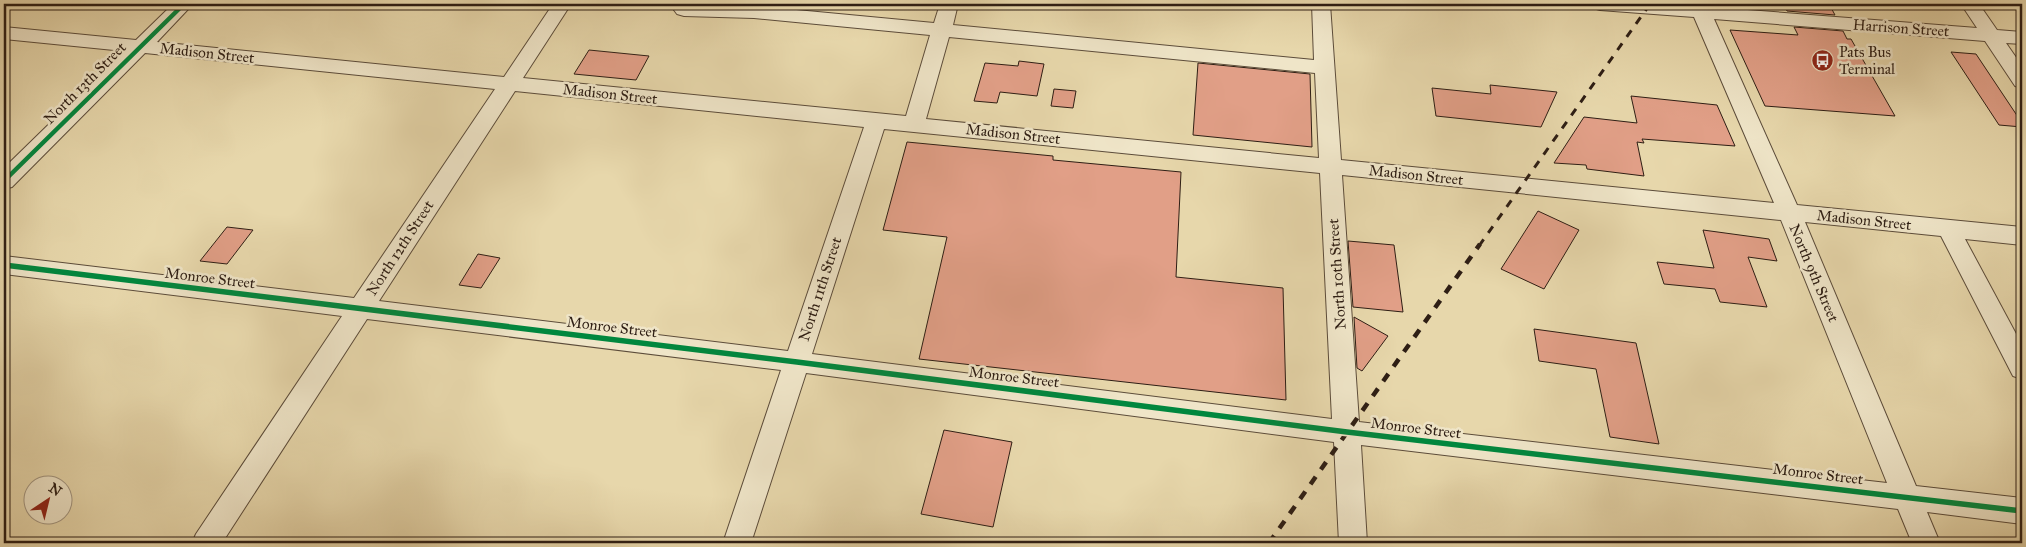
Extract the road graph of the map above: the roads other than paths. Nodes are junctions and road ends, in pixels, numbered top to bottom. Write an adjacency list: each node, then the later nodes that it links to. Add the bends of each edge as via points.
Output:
1 (184, 4): 15 (street, North 13th Street)
2 (562, 4): 18 (street, North 12th Street)
3 (949, 4): 11 (street)
4 (1321, 4): 16 (street, North 10th Street)
5 (1600, 4): 8 (street, Harrison Street)
6 (1834, 4): 10 (street)
7 (1970, 4): 13 (street)
8 (1700, 8): 10 (street, Harrison Street); 23 (street, North 9th Street)
9 (684, 10): 11 (street, via 754,12)
10 (1844, 24): 13 (street, Harrison Street)
11 (942, 29): 16 (street); 20 (street)
12 (4, 33): 15 (street, Madison Street)
13 (1992, 35): 14 (street, Harrison Street); 17 (street)
14 (2022, 38)
15 (140, 47): 18 (street, Madison Street); 22 (street, North 13th Street)
16 (1324, 67): 21 (street, North 10th Street)
17 (2022, 81)
18 (509, 84): 19 (street, Madison Street); 27 (street, North 12th Street)
19 (876, 120): 20 (street, Madison Street); 28 (street, North 11th Street)
20 (914, 124): 21 (street, Madison Street)
21 (1330, 166): 23 (street, Madison Street); 30 (street, North 10th Street)
22 (4, 181)
23 (1789, 212): 24 (street, Madison Street); 31 (street, North 9th Street)
24 (1948, 228): 25 (street, Madison Street); 29 (street)
25 (2022, 236)
26 (4, 265): 27 (street, Monroe Street)
27 (361, 309): 28 (street, Monroe Street); 33 (street, North 12th Street)
28 (796, 362): 30 (street, Monroe Street); 34 (street, North 11th Street)
29 (2022, 369)
30 (1346, 432): 31 (street, Monroe Street); 35 (street, North 10th Street)
31 (1907, 497): 32 (street, Monroe Street); 36 (street, North 9th Street)
32 (2022, 511)
33 (206, 543)
34 (737, 543)
35 (1353, 543)
36 (1926, 543)

